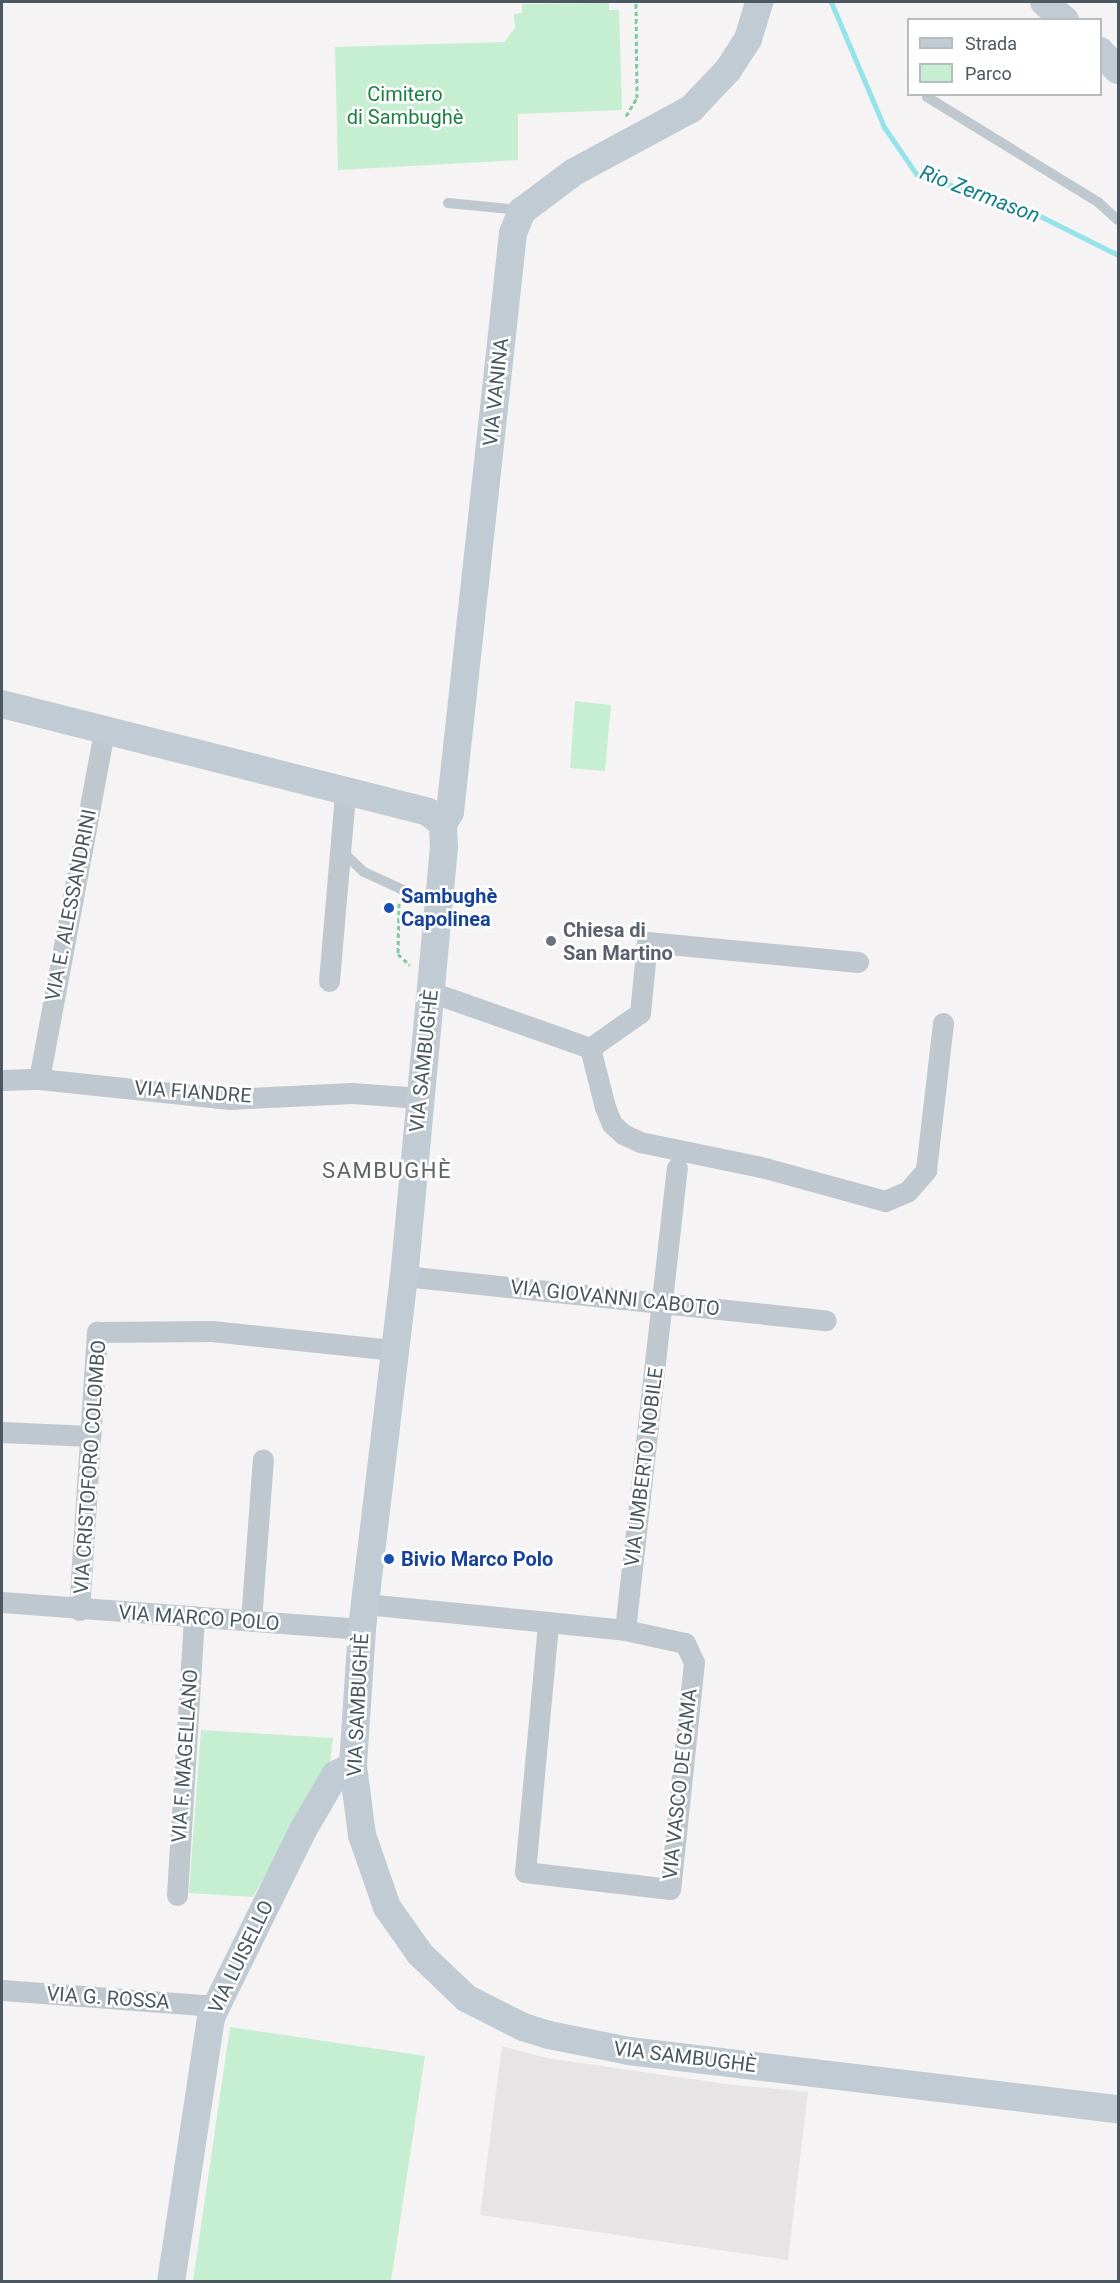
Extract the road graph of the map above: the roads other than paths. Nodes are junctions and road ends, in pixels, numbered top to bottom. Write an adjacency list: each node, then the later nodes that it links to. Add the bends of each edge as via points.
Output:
1 (759, 2): 8 (street, via 748,39 728,70 691,109 574,172)
2 (1044, 2): 3 (street)
3 (1063, 18)
4 (1102, 52): 5 (street)
5 (1119, 70)
6 (927, 97): 9 (lane, via 1099,203)
7 (448, 203): 8 (lane)
8 (522, 211): 13 (street, VIA VANINA, via 513,233 450,813)
9 (1119, 220)
10 (2, 704): 11 (street)
11 (104, 731): 12 (street); 21 (street, VIA E. ALESSANDRINI)
12 (345, 793): 13 (street, via 428,812); 14 (street)
13 (443, 824): 15 (street, VIA SAMBUGHÈ)
14 (342, 851): 15 (lane, via 364,872); 17 (street)
15 (439, 907): 18 (street, VIA SAMBUGHÈ)
16 (858, 962): 20 (street, via 647,942 640,1013)
17 (329, 981)
18 (431, 988): 20 (street); 23 (street, VIA SAMBUGHÈ)
19 (943, 1023): 20 (street, via 926,1170 908,1191 885,1201 765,1168 640,1142 623,1134 612,1124 605,1107)
20 (590, 1048)
21 (39, 1078): 22 (street, VIA FIANDRE); 23 (street, VIA FIANDRE, via 231,1099 352,1093)
22 (2, 1080)
23 (420, 1098): 25 (street, VIA SAMBUGHÈ)
24 (677, 1168): 26 (street, VIA UMBERTO NOBILE)
25 (404, 1276): 26 (street, VIA GIOVANNI CABOTO); 28 (street, VIA SAMBUGHÈ)
26 (663, 1303): 27 (street, VIA GIOVANNI CABOTO); 38 (street, VIA UMBERTO NOBILE)
27 (826, 1320)
28 (394, 1350): 30 (street, VIA CRISTOFORO COLOMBO, via 212,1331 97,1332); 34 (street, VIA SAMBUGHÈ)
29 (2, 1432): 30 (street)
30 (90, 1436): 33 (street, VIA CRISTOFORO COLOMBO)
31 (263, 1459): 36 (street)
32 (2, 1602): 33 (street, VIA MARCO POLO)
33 (79, 1610): 35 (street, VIA MARCO POLO)
34 (363, 1616): 36 (street, VIA MARCO POLO); 37 (street, VIA VASCO DE GAMA); 39 (street, VIA SAMBUGHÈ)
35 (194, 1617): 36 (street, VIA MARCO POLO); 40 (street, VIA F. MAGELLANO)
36 (251, 1621)
37 (548, 1622): 38 (street, VIA VASCO DE GAMA); 38 (street, VIA VASCO DE GAMA, via 525,1872 670,1889 692,1652 678,1638)
38 (625, 1630)
39 (353, 1766): 42 (street, VIA LUISELLO, via 335,1775 303,1830); 43 (street, VIA SAMBUGHÈ, via 369,1863 400,1929 443,1979 466,1998 523,2027 629,2051)
40 (177, 1895)
41 (2, 1990): 42 (street, VIA G. ROSSA)
42 (215, 2006): 44 (street, VIA LUISELLO, via 205,2042)
43 (1119, 2109)
44 (171, 2282)

